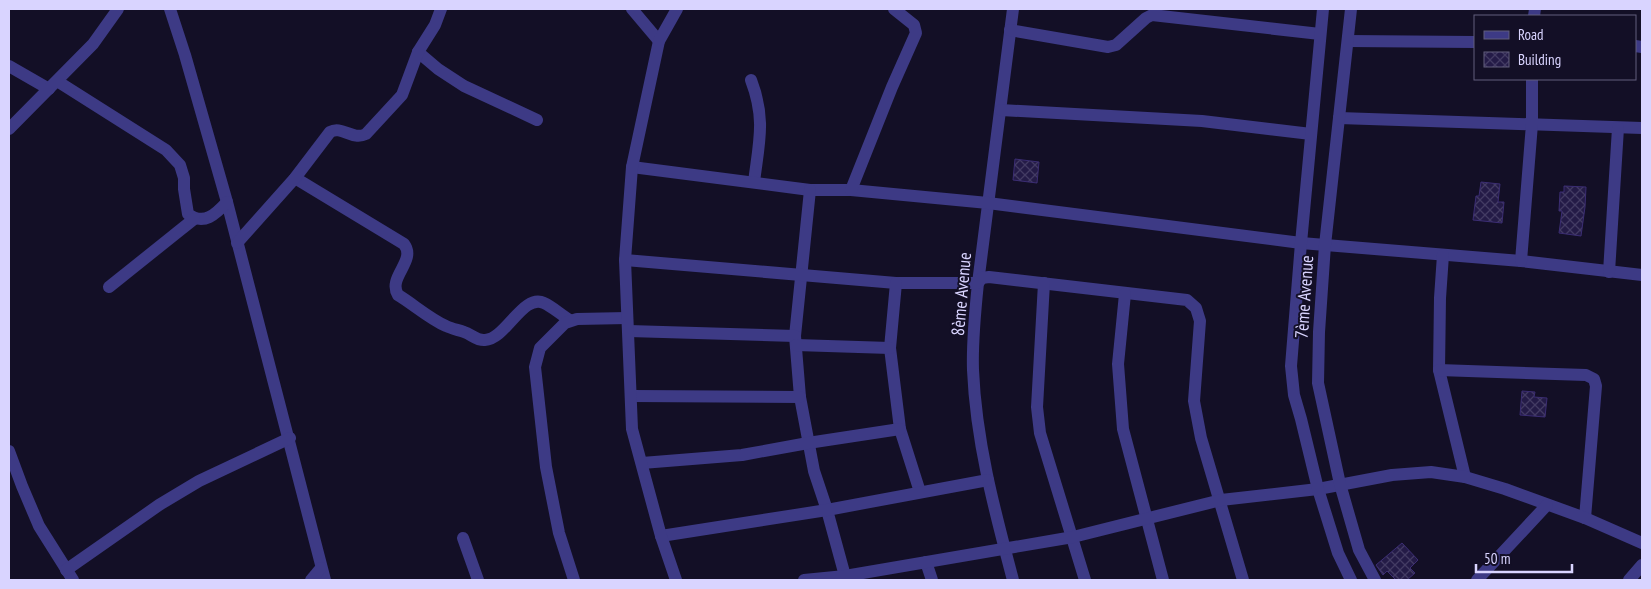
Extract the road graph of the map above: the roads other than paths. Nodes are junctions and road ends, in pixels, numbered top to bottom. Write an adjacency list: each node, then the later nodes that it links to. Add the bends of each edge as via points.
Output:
1 (118, 9): 19 (street, via 93,44)
2 (170, 9): 33 (street)
3 (441, 9): 15 (street)
4 (632, 9): 12 (street)
5 (677, 9): 12 (street)
6 (894, 9): 32 (street, via 914,25 916,33)
7 (1013, 9): 10 (street, 8ème Avenue)
8 (1323, 9): 11 (street, 7ème Avenue)
9 (1351, 9): 13 (street, 7ème Avenue)
10 (1010, 30): 11 (street, via 1108,47 1116,45 1152,15); 20 (street, 8ème Avenue)
11 (1320, 34): 27 (street, 7ème Avenue)
12 (659, 41): 28 (street)
13 (1348, 41): 14 (street); 21 (street, 7ème Avenue)
14 (1474, 42)
15 (418, 52): 22 (street, via 464,86); 29 (street, via 402,96 366,134 352,136 334,129)
16 (9, 66): 19 (street)
17 (751, 80): 30 (street, via 760,106 761,124)
18 (1532, 80): 23 (street)
19 (53, 85): 26 (street); 35 (street, via 166,150 180,165 188,214)
20 (1001, 110): 27 (street, via 1202,121); 34 (street, 8ème Avenue)
21 (1339, 118): 23 (street); 38 (street, 7ème Avenue)
22 (537, 120)
23 (1532, 124): 24 (street); 41 (street)
24 (1618, 128): 25 (street); 42 (street)
25 (1642, 128)
26 (9, 129)
27 (1311, 134): 37 (street, 7ème Avenue)
28 (632, 167): 30 (street); 40 (street)
29 (295, 178): 36 (street); 50 (street, via 404,244 408,249 407,256 394,289 398,295 446,326 485,341 536,302 544,303)
30 (754, 182): 31 (street)
31 (810, 190): 32 (street); 43 (street)
32 (851, 190): 34 (street)
33 (227, 202): 35 (street, via 216,214 202,220); 36 (street)
34 (988, 203): 37 (street); 45 (street, 8ème Avenue)
35 (194, 219): 48 (street)
36 (237, 243): 58 (street)
37 (1301, 243): 38 (street); 65 (street, 7ème Avenue, via 1291,366 1294,395)
38 (1325, 245): 39 (street); 64 (street, 7ème Avenue, via 1318,383)
39 (1443, 255): 41 (street); 54 (street)
40 (625, 260): 43 (street); 51 (street)
41 (1521, 261): 42 (street)
42 (1609, 272): 44 (street)
43 (800, 274): 46 (street); 52 (street)
44 (1642, 275)
45 (978, 282): 46 (street); 47 (street, via 989,277); 63 (street, 8ème Avenue, via 973,370 978,428)
46 (896, 283): 53 (street)
47 (1044, 283): 49 (street); 73 (street, via 1038,422)
48 (109, 287)
49 (1125, 294): 67 (street, via 1187,300 1196,308 1200,321 1194,401 1201,438); 71 (street, via 1118,364 1123,429)
50 (570, 320): 51 (street); 85 (street, via 540,348 535,367 546,467 559,533)
51 (628, 324): 52 (street); 55 (street)
52 (796, 340): 53 (street); 56 (street)
53 (890, 348): 57 (street)
54 (1439, 370): 62 (street); 70 (street, via 1586,375 1594,379)
55 (632, 396): 56 (street); 61 (street, via 632,429)
56 (800, 396): 59 (street)
57 (900, 429): 59 (street); 66 (street)
58 (290, 438): 79 (street); 80 (street, via 199,481 158,505)
59 (808, 443): 61 (street, via 742,455); 69 (street)
60 (9, 451): 80 (street, via 39,526)
61 (642, 463): 72 (street)
62 (1465, 477): 64 (street, via 1431,472); 68 (street)
63 (988, 480): 66 (street); 76 (street, 8ème Avenue)
64 (1340, 484): 65 (street); 94 (street, 7ème Avenue, via 1359,550)
65 (1318, 489): 67 (street); 93 (street, 7ème Avenue, via 1338,553)
66 (920, 492): 69 (street)
67 (1221, 500): 71 (street); 92 (street)
68 (1547, 504): 70 (street); 95 (street)
69 (827, 510): 72 (street); 81 (street)
70 (1585, 518): 75 (street)
71 (1147, 520): 73 (street); 91 (street)
72 (661, 536): 86 (street)
73 (1073, 537): 76 (street); 90 (street)
74 (463, 538): 84 (street)
75 (1642, 542)
76 (1005, 550): 77 (street); 89 (street, 8ème Avenue)
77 (926, 562): 81 (street); 88 (street)
78 (1642, 565): 96 (street)
79 (321, 568): 82 (street); 83 (street)
80 (70, 575)
81 (847, 578): 87 (street)
82 (311, 580)
83 (326, 580)
84 (478, 580)
85 (574, 580)
86 (676, 580)
87 (804, 580)
88 (932, 580)
89 (1013, 580)
90 (1085, 580)
91 (1163, 580)
92 (1243, 580)
93 (1351, 580)
94 (1375, 580)
95 (1477, 580)
96 (1629, 580)

